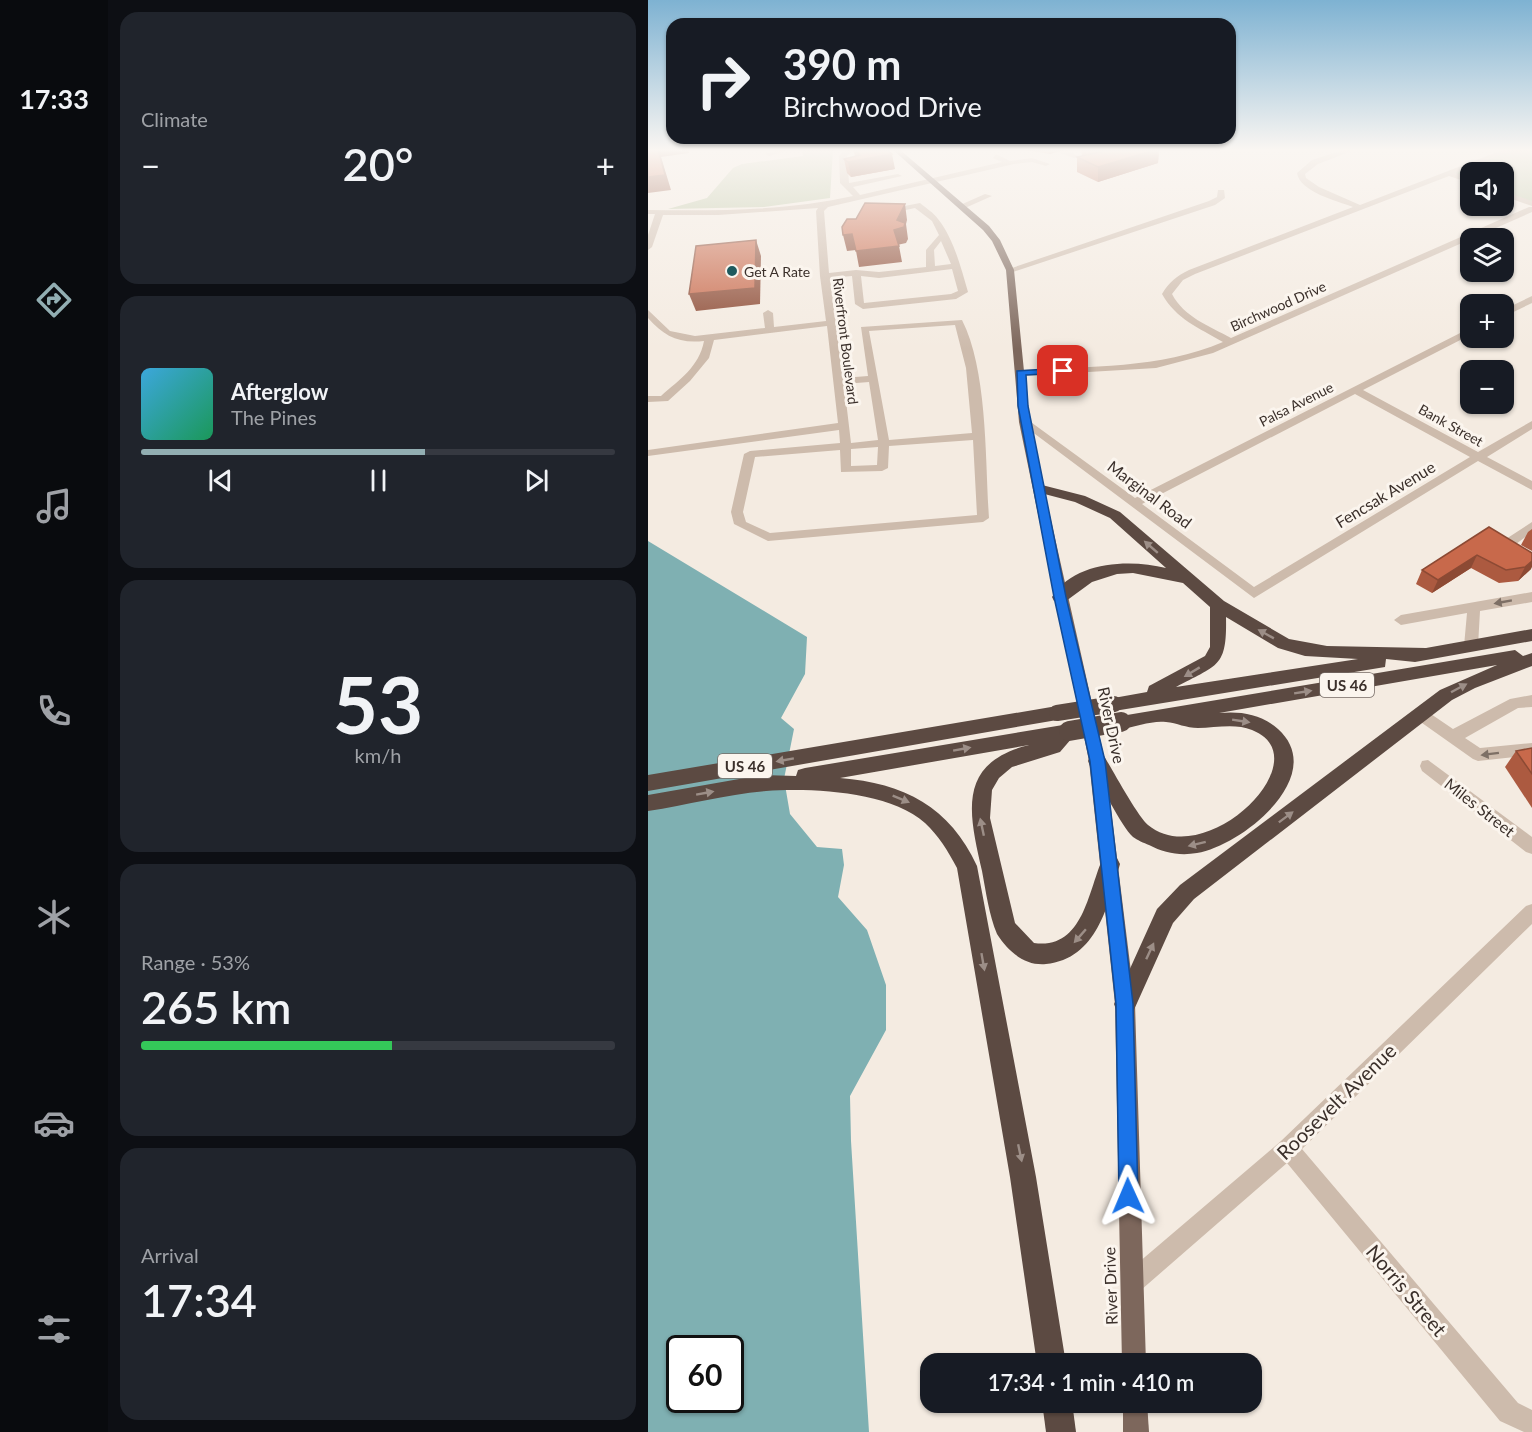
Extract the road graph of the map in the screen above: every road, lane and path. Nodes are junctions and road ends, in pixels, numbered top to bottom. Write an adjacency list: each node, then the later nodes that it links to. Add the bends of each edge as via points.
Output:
1 (659, 216): 9 (street)
2 (820, 216): 14 (street, Riverfront Boulevard)
3 (930, 216): 8 (street)
4 (973, 216): 12 (main road, River Drive, via 991,233)
5 (1173, 216): 12 (street)
6 (1336, 216): 23 (street, via 1192,272 1171,286 1167,294 1180,313)
7 (1517, 216): 23 (street, Birchwood Drive)
8 (943, 235): 10 (street); 11 (street, via 929,247)
9 (648, 247)
10 (956, 267): 11 (street); 13 (street, via 961,295 865,306 860,304)
11 (931, 269): 13 (street)
12 (1010, 270): 24 (main road, River Drive)
13 (856, 273): 14 (street)
14 (824, 276): 19 (street, Riverfront Boulevard)
15 (1532, 298): 16 (street)
16 (1514, 308)
17 (648, 313): 22 (street, via 672,335)
18 (768, 313): 20 (street)
19 (829, 323): 20 (street); 26 (street, Riverfront Boulevard)
20 (770, 331): 22 (street)
21 (1460, 336): 27 (street, Palsa Avenue)
22 (709, 339): 28 (street, via 708,355 697,369 664,399)
23 (1231, 342): 24 (street, Birchwood Drive, via 1156,365)
24 (1021, 373): 29 (main road, River Drive)
25 (874, 378): 26 (street); 32 (street, via 864,328 959,322 970,351); 33 (street)
26 (837, 382): 31 (street, Riverfront Boulevard)
27 (1356, 390): 36 (street, Bank Street); 39 (street, Palsa Avenue)
28 (648, 399)
29 (1024, 422): 38 (main road, River Drive); 39 (street, Marginal Road)
30 (1532, 424): 36 (street, Fencsak Avenue)
31 (843, 426): 34 (street, Riverfront Boulevard); 35 (street)
32 (977, 436): 33 (street); 34 (street, via 983,518 768,537 740,524 737,512 750,454)
33 (884, 443): 34 (street); 34 (street, Riverfront Boulevard, via 882,468 845,470)
34 (846, 446)
35 (648, 453)
36 (1478, 457): 37 (street, Bank Street); 43 (street, Fencsak Avenue)
37 (1532, 486)
38 (1038, 488): 42 (highway, one-way to 38, via 1114,515 1089,502); 44 (main road, River Drive)
39 (1135, 503): 43 (street, Marginal Road)
40 (1532, 526): 41 (street, via 1510,542 1510,547)
41 (1532, 561)
42 (1195, 586): 44 (highway, via 1164,572 1121,568 1083,578); 46 (highway)
43 (1254, 593)
44 (1060, 597): 60 (main road, River Drive)
45 (1532, 597): 47 (street, one-way to 47)
46 (1218, 605): 51 (highway, one-way to 46, via 1305,650 1284,644); 53 (highway, one-way to 53, via 1218,647 1210,660)
47 (1474, 607): 48 (street); 50 (street)
48 (1401, 620)
49 (1532, 635): 50 (highway, US 46)
50 (1471, 646): 51 (highway, US 46)
51 (1425, 654): 53 (highway, US 46)
52 (1530, 660): 55 (highway, US 46, one-way to 52); 56 (highway, one-way to 52, via 1469,682)
53 (1138, 700): 63 (highway, US 46, one-way to 63, bridge)
54 (1532, 701): 58 (street, via 1515,703)
55 (1163, 714): 57 (highway, US 46, bridge); 60 (highway, one-way to 60, via 1196,722 1236,719 1272,733 1281,743 1286,760 1277,787 1262,808 1211,841 1187,847 1166,845 1140,831)
56 (1420, 714): 58 (street); 68 (highway, one-way to 56, via 1165,916 1187,892)
57 (1069, 731): 62 (highway, US 46, one-way to 57); 66 (highway, one-way to 57, via 1091,923 1076,943 1057,953 1035,954 1010,936 980,818 982,789 992,772 1005,762 1053,747)
58 (1453, 737): 59 (street, one-way to 58, via 1478,755)
59 (1532, 748)
60 (1097, 761): 66 (main road, River Drive)
61 (1428, 766): 65 (street, Miles Street)
62 (843, 778): 64 (highway, US 46, one-way to 62, via 762,783); 71 (highway, one-way to 71, via 896,796 937,819 967,866 1003,1074 1027,1185)
63 (648, 783)
64 (648, 803)
65 (1532, 847)
66 (1110, 864): 68 (main road, River Drive)
67 (1532, 912): 69 (street, Roosevelt Avenue)
68 (1125, 1004): 70 (main road, River Drive)
69 (1288, 1148): 70 (street, Roosevelt Avenue); 75 (street, Norris Street, via 1509,1412)
70 (1133, 1282): 72 (main road, River Drive)
71 (1050, 1353)
72 (1134, 1353)
73 (1058, 1413): 76 (highway)
74 (1135, 1413): 77 (main road)
75 (1532, 1423)
76 (1061, 1432)
77 (1136, 1432)

